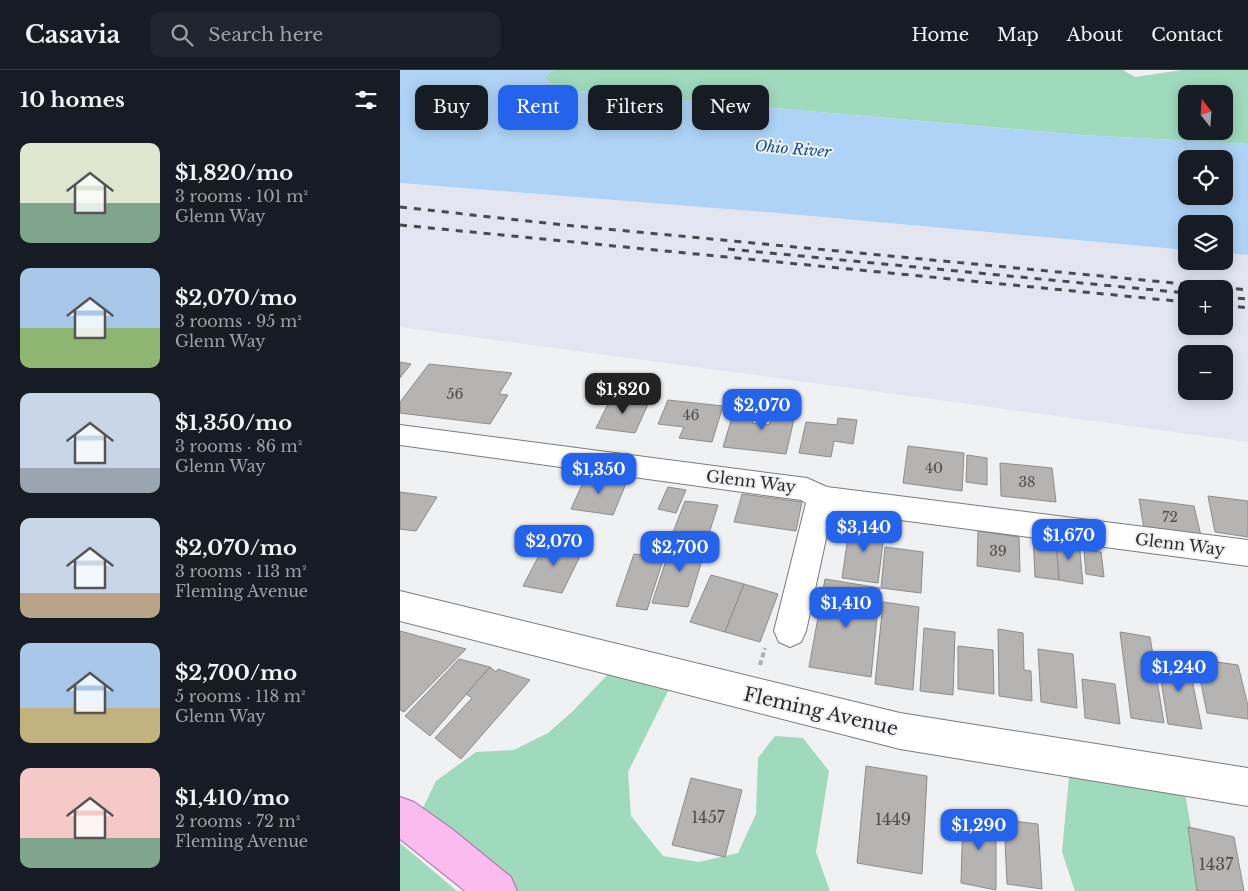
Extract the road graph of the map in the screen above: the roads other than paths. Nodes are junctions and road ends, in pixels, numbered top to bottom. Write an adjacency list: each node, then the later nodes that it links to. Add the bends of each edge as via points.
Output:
1 (400, 435): 2 (street, Glenn Way, via 807,488)
2 (821, 498): 3 (street, Glenn Way); 5 (street)
3 (1248, 553)
4 (400, 606): 6 (street, Fleming Avenue, via 900,731)
5 (778, 637)
6 (1248, 787)
7 (400, 816): 8 (main road)
8 (497, 891)

